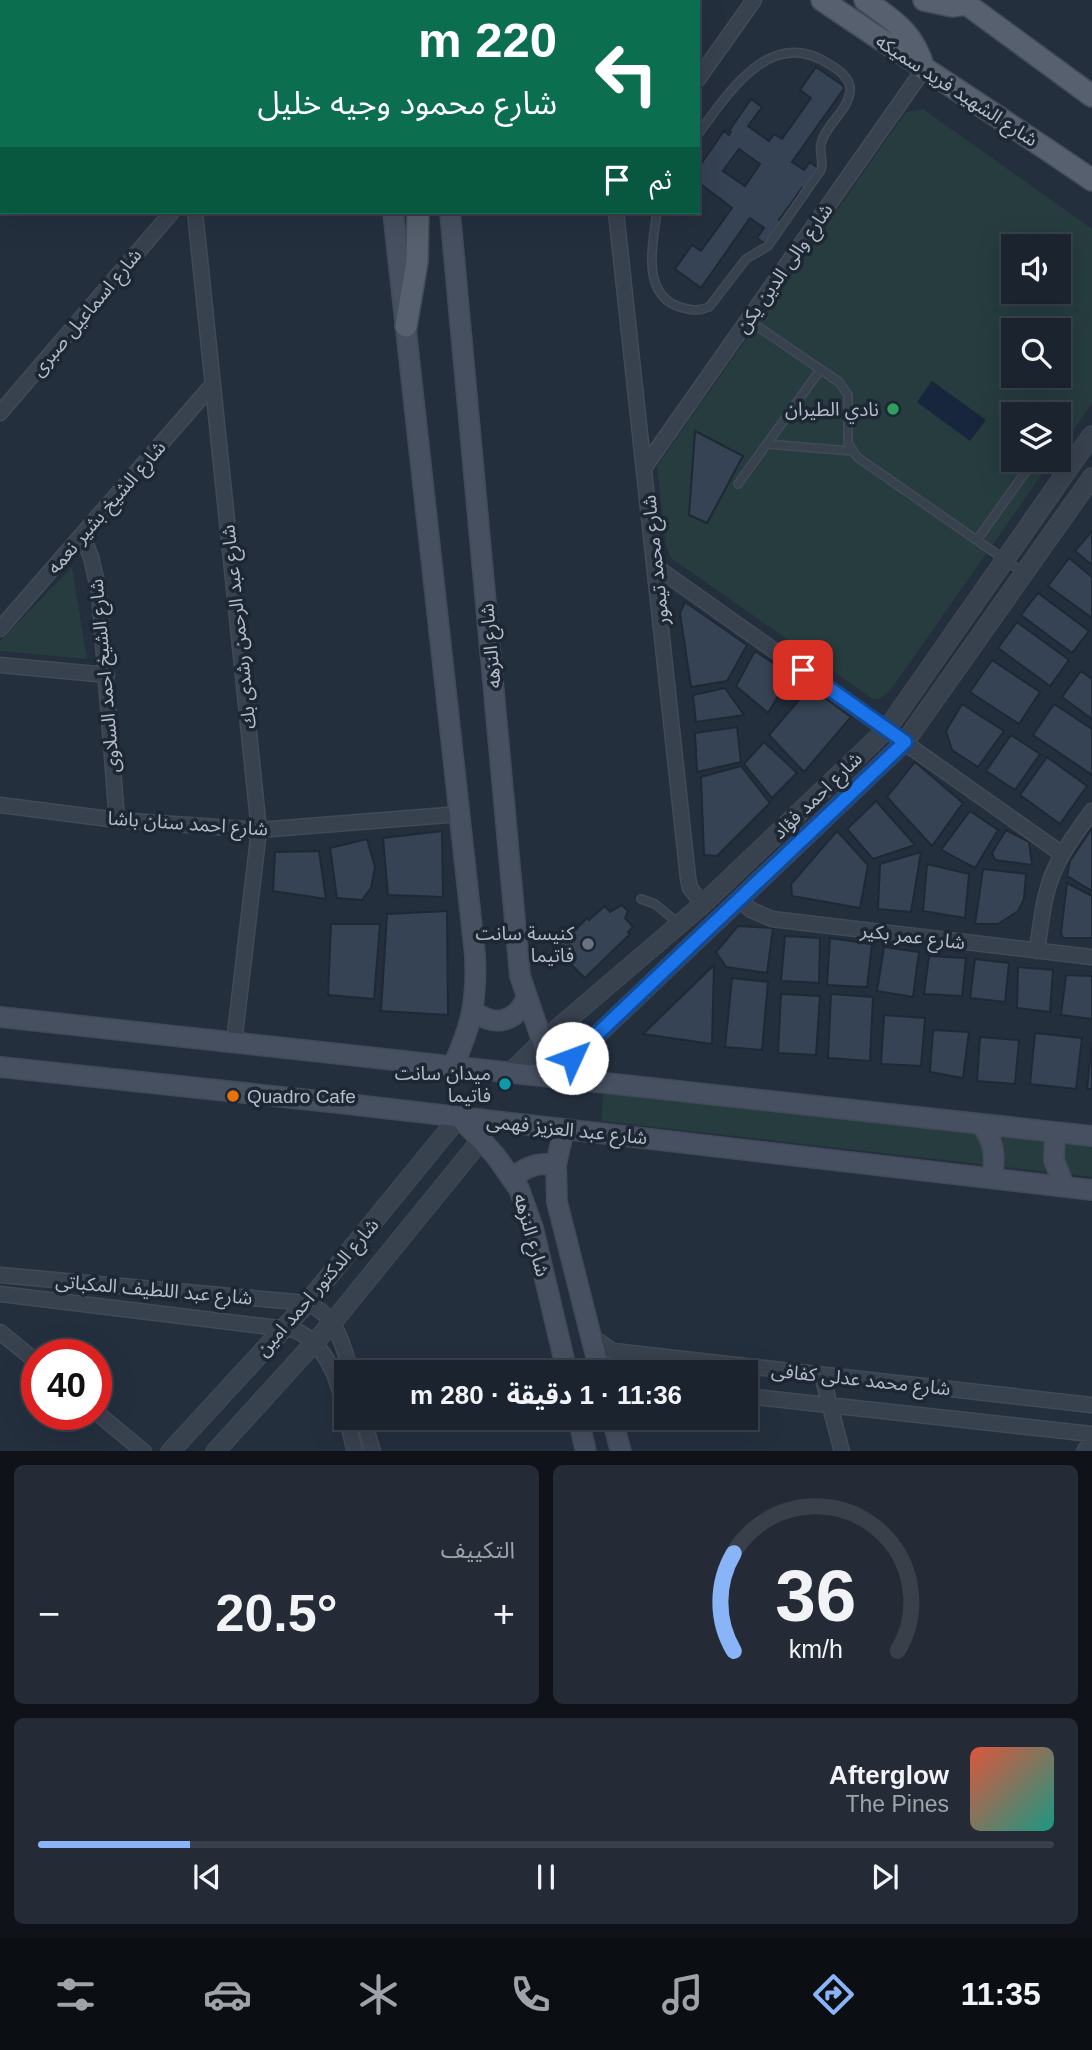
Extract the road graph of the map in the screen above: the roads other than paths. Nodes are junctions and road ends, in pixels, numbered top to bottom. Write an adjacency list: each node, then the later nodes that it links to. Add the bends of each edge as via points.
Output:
1 (754, 0): 7 (street)
2 (822, 0): 6 (main road, شارع الشهيد فريد سميكه)
3 (865, 0): 6 (main road, via 911,38)
4 (924, 0): 5 (main road, via 952,6)
5 (964, 2): 8 (main road)
6 (923, 69): 10 (main road, شارع الشهيد فريد سميكه); 18 (street, شارع والى الدين يكن)
7 (700, 76)
8 (1092, 96)
9 (700, 131): 17 (lane, via 741,78 776,56 797,53 826,61 850,85 847,101 821,144 821,170 768,246 746,259 702,310 671,304 655,284)
10 (1092, 180)
11 (170, 214): 22 (street, شارع اسماعيل صبرى)
12 (195, 214): 21 (street, شارع عبد الرحمن رشدى بك)
13 (393, 214): 19 (main road)
14 (418, 214): 19 (main road, via 417,262)
15 (450, 214): 52 (main road, شارع النزهه, via 518,954)
16 (616, 214): 26 (street, شارع محمد تيمور)
17 (657, 214)
18 (748, 320): 20 (lane); 26 (street, شارع والى الدين يكن)
19 (406, 326): 42 (main road)
20 (820, 370): 24 (lane); 25 (lane, via 839,382 848,396 846,436)
21 (213, 384): 30 (street, شارع الشيخ بشير نعمه); 44 (street, شارع عبد الرحمن رشدى بك)
22 (0, 413)
23 (1092, 435): 32 (street, شارع احمد فؤاد)
24 (767, 444): 25 (lane); 29 (lane)
25 (851, 450): 31 (lane)
26 (644, 468): 33 (street, شارع محمد تيمور)
27 (1025, 472): 31 (lane)
28 (1092, 477): 34 (street, شارع احمد فؤاد)
29 (738, 484)
30 (82, 535): 35 (street, شارع الشيخ بشير نعمه); 37 (street, شارع الشيخ احمد السلاوى, via 99,592)
31 (977, 540): 32 (lane)
32 (1005, 559): 34 (lane); 38 (street, شارع احمد فؤاد)
33 (656, 567): 38 (street); 48 (street, شارع محمد تيمور, via 688,878)
34 (1024, 573): 39 (street, شارع احمد فؤاد)
35 (0, 629)
36 (0, 665): 37 (street)
37 (107, 675): 43 (street, شارع الشيخ احمد السلاوى)
38 (887, 729): 39 (street); 48 (street, شارع احمد فؤاد)
39 (905, 742): 45 (street); 47 (street, شارع احمد فؤاد)
40 (0, 805): 43 (street, شارع احمد سنان باشا)
41 (1092, 811): 45 (street)
42 (460, 814): 44 (street, شارع احمد سنان باشا); 53 (main road, via 475,955)
43 (117, 820): 44 (street, شارع احمد سنان باشا)
44 (259, 830): 56 (street, شارع عبد الرحمن رشدى بك)
45 (1062, 854): 50 (street, via 1046,894)
46 (641, 899): 49 (lane, via 655,904)
47 (740, 900): 50 (street, شارع عمر بكير, via 772,919); 60 (street, شارع احمد فؤاد)
48 (703, 904): 49 (street, شارع احمد فؤاد)
49 (679, 924): 55 (street, شارع احمد فؤاد)
50 (1037, 951): 51 (street, شارع عمر بكير)
51 (1092, 957)
52 (526, 999): 53 (main road, via 514,1016 504,1021 482,1018); 55 (main road, شارع النزهه)
53 (474, 1011): 57 (main road)
54 (0, 1017): 56 (main road)
55 (543, 1041): 59 (street, شارع احمد فؤاد); 60 (main road, شارع النزهه)
56 (234, 1043): 57 (main road)
57 (453, 1066): 59 (main road)
58 (0, 1067): 61 (main road, شارع عبد العزيز فهمى)
59 (511, 1072): 60 (main road)
60 (554, 1076): 62 (main road)
61 (459, 1117): 63 (main road, شارع عبد العزيز فهمى); 66 (main road, شارع النزهه); 74 (street, شارع الدكتور احمد امين)
62 (981, 1124): 64 (main road); 68 (main road, via 994,1149)
63 (564, 1129): 67 (main road, شارع النزهه); 68 (main road, شارع عبد العزيز فهمى)
64 (1055, 1132): 65 (main road); 70 (main road, via 1054,1160)
65 (1092, 1136)
66 (481, 1140): 69 (main road, شارع النزهه); 75 (street, شارع الدكتور احمد امين)
67 (556, 1165): 69 (main road, via 530,1166); 78 (main road, شارع النزهه, via 559,1209)
68 (992, 1177): 70 (main road, شارع عبد العزيز فهمى)
69 (513, 1178): 82 (main road, شارع النزهه, via 533,1228)
70 (1064, 1186): 71 (main road, شارع عبد العزيز فهمى)
71 (1092, 1190)
72 (0, 1275): 74 (street, شارع عبد اللطيف المكباتى)
73 (0, 1294): 76 (street, شارع عبد اللطيف المكباتى)
74 (307, 1303): 75 (street); 76 (street, شارع الدكتور احمد امين)
75 (333, 1322): 79 (street, شارع الدكتور احمد امين); 81 (street)
76 (285, 1327): 79 (street, شارع عبد اللطيف المكباتى); 95 (street, شارع الدكتور احمد امين)
77 (0, 1332): 80 (street)
78 (592, 1337): 83 (main road, شارع النزهه); 84 (street, شارع محمد عدلى كفافى, via 622,1352)
79 (315, 1342): 96 (street, شارع الدكتور احمد امين); 97 (street, via 333,1371)
80 (21, 1349)
81 (347, 1360)
82 (564, 1360)
83 (597, 1360)
84 (822, 1375): 86 (street); 87 (street, شارع محمد عدلى كفافى)
85 (758, 1397): 86 (street, شارع محمد عدلى كفافى)
86 (830, 1405): 92 (street, شارع محمد عدلى كفافى); 101 (street)
87 (1092, 1405)
88 (112, 1425): 94 (street)
89 (367, 1430): 98 (street)
90 (581, 1430): 99 (main road)
91 (615, 1430): 100 (main road)
92 (1092, 1434)
93 (1092, 1439): 102 (street)
94 (144, 1451)
95 (170, 1451)
96 (215, 1451)
97 (355, 1451)
98 (373, 1451)
99 (586, 1451)
100 (621, 1451)
101 (842, 1451)
102 (1083, 1451)

